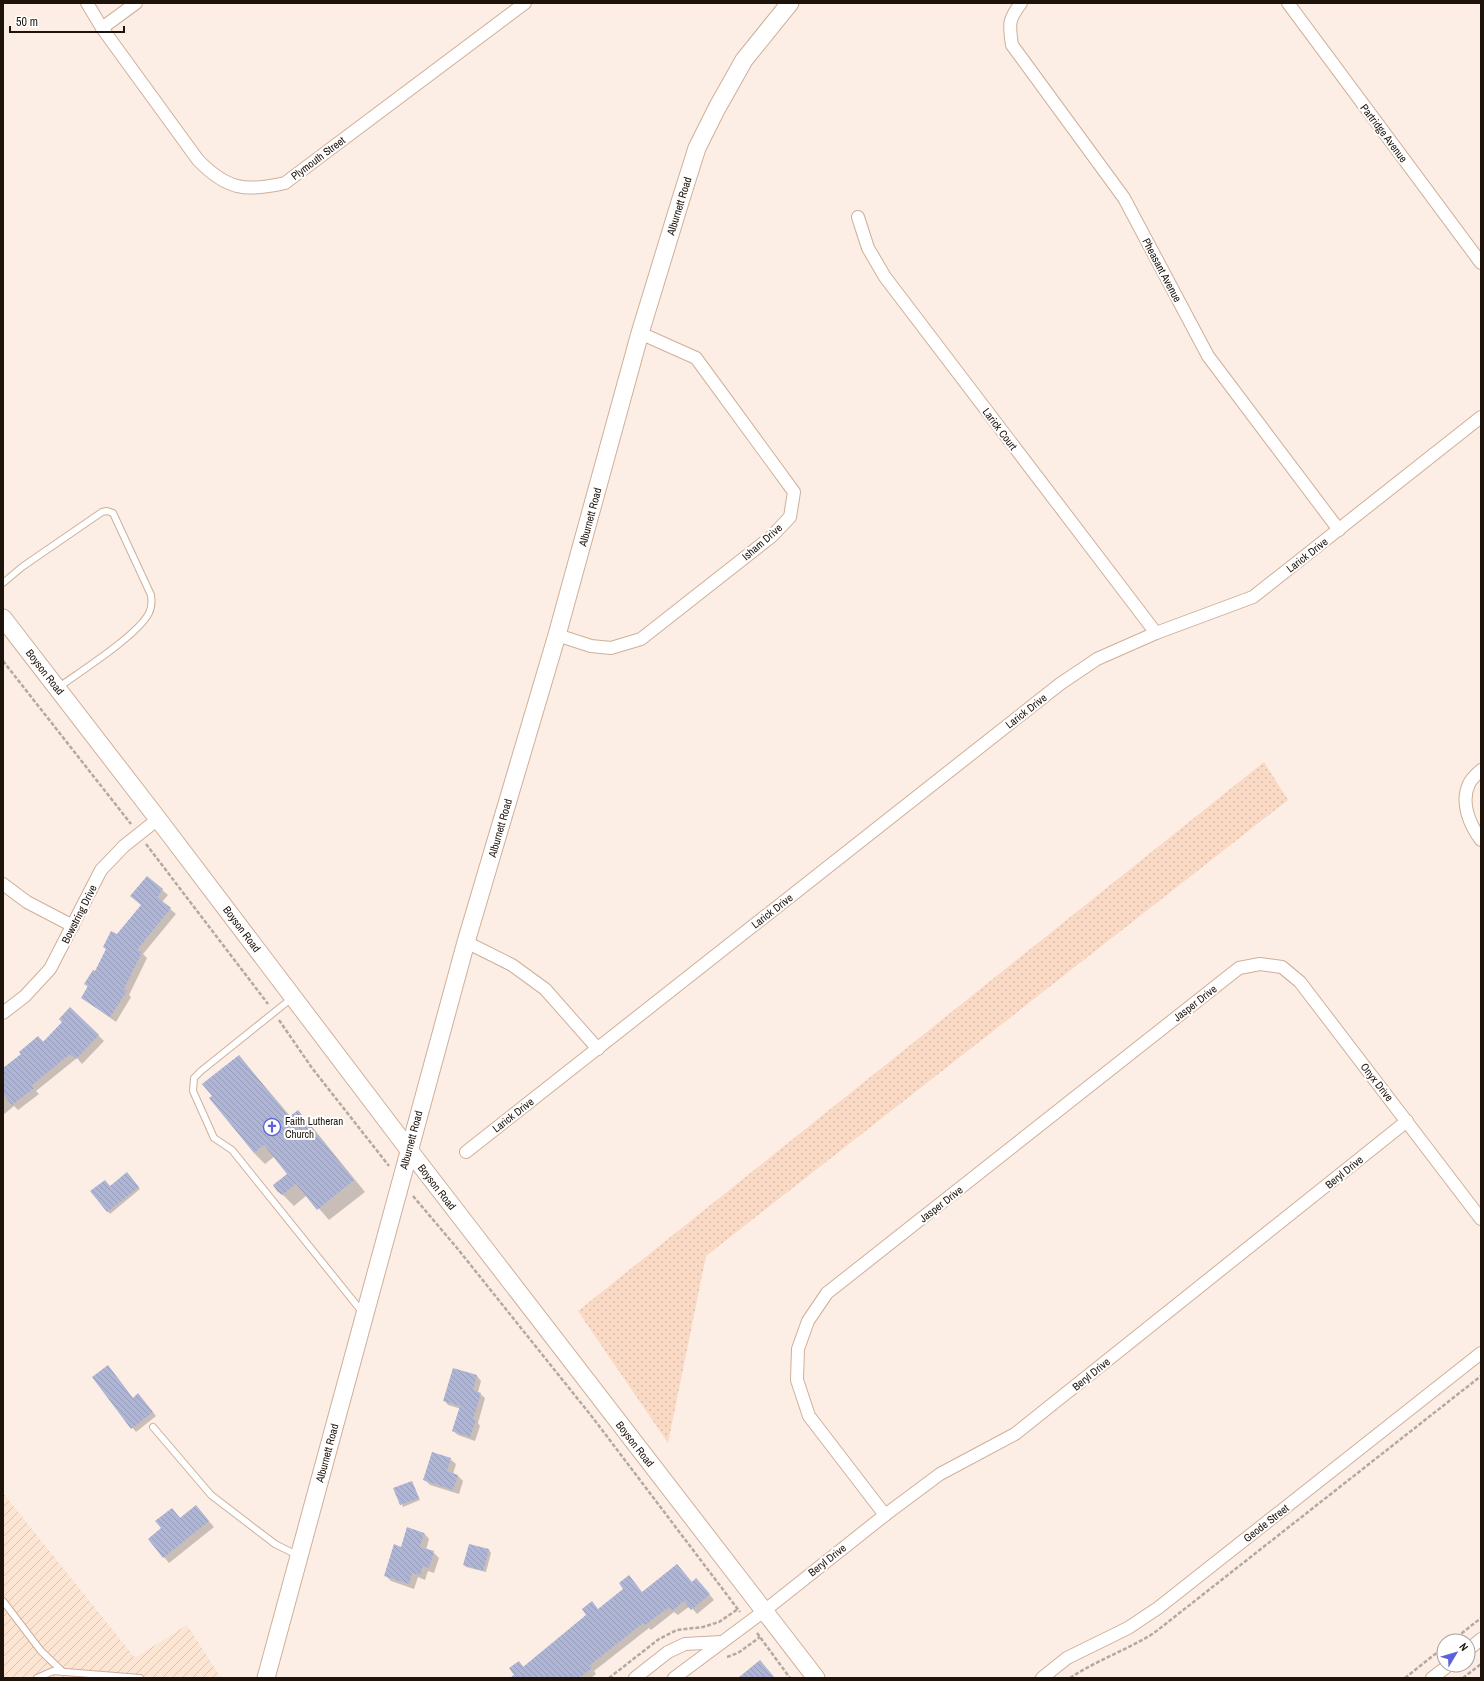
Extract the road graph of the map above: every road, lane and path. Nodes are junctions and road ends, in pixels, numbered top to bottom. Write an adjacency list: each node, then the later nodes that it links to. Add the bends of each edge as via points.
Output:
1 (87, 3): 7 (street, Plymouth Street)
2 (136, 3): 7 (street)
3 (525, 3): 7 (street, Plymouth Street, via 285,183 261,188 235,186 212,175 198,160)
4 (790, 3): 10 (street, Alburnett Road, via 744,60 697,148)
5 (1021, 3): 12 (street, Pheasant Avenue, via 1014,12 1009,26 1012,44 1124,198 1208,356)
6 (1288, 3): 9 (street, Partridge Avenue)
7 (102, 28)
8 (858, 217): 15 (street, Larick Court, via 868,248 885,277)
9 (1481, 263)
10 (640, 333): 16 (street, Alburnett Road); 16 (street, Isham Drive, via 696,358 794,492 790,517 772,536 641,639 611,648 591,646)
11 (1481, 417): 12 (street, Larick Drive)
12 (1339, 530): 15 (street, Larick Drive, via 1253,597)
13 (3, 583): 18 (lane, via 102,512 112,513 153,603 137,629)
14 (3, 618): 18 (street, Boyson Road)
15 (1156, 633): 29 (street, Larick Drive, via 1097,659 1060,684)
16 (557, 635): 25 (street, Alburnett Road)
17 (3, 661): 21 (path)
18 (57, 688): 20 (street, Boyson Road)
19 (1481, 770): 22 (street, via 1468,784 1465,807)
20 (158, 819): 24 (street, Bowstring Drive, via 124,846 101,870); 27 (street, Boyson Road)
21 (133, 826)
22 (1481, 840)
23 (3, 884): 24 (street, via 27,902)
24 (73, 926): 28 (street, Bowstring Drive, via 50,969 25,996)
25 (466, 942): 29 (street, via 512,965 545,989); 31 (street, Alburnett Road)
26 (1260, 964): 30 (street, Onyx Drive, via 1282,967 1300,982); 39 (street, Jasper Drive, via 1239,968 827,1293 808,1321 798,1349 797,1380 809,1416)
27 (293, 997): 31 (street, Boyson Road); 35 (lane, via 201,1071 194,1078 193,1091 214,1138 232,1150)
28 (3, 1013)
29 (598, 1049): 32 (street, Larick Drive)
30 (1407, 1121): 34 (street, Onyx Drive); 39 (street, Beryl Drive, via 1015,1434 940,1474)
31 (409, 1150): 35 (street, Alburnett Road); 42 (street, Boyson Road)
32 (466, 1152)
33 (426, 1213): 43 (path, via 593,1418)
34 (1481, 1219)
35 (364, 1314): 40 (street, Alburnett Road)
36 (1481, 1354): 58 (street, Geode Street, via 1158,1608 1128,1628 1066,1658)
37 (1481, 1376): 59 (path, via 1154,1633)
38 (153, 1427): 40 (lane, via 211,1495 275,1544)
39 (885, 1515): 42 (street, Beryl Drive)
40 (299, 1556): 53 (street, Alburnett Road)
41 (3, 1601): 50 (lane, via 41,1651)
42 (764, 1610): 47 (street, Beryl Drive); 57 (street, Boyson Road)
43 (742, 1614)
44 (1481, 1618): 46 (path)
45 (756, 1632): 56 (path)
46 (1462, 1633)
47 (722, 1642): 54 (street, via 685,1644 668,1652); 55 (street, Beryl Drive)
48 (1436, 1653): 60 (path)
49 (1481, 1664): 61 (path)
50 (63, 1672): 51 (lane, via 54,1671); 52 (lane)
51 (37, 1678)
52 (140, 1678)
53 (266, 1678)
54 (635, 1678)
55 (674, 1678)
56 (790, 1678)
57 (816, 1678)
58 (1042, 1678)
59 (1070, 1678)
60 (1405, 1678)
61 (1463, 1678)

